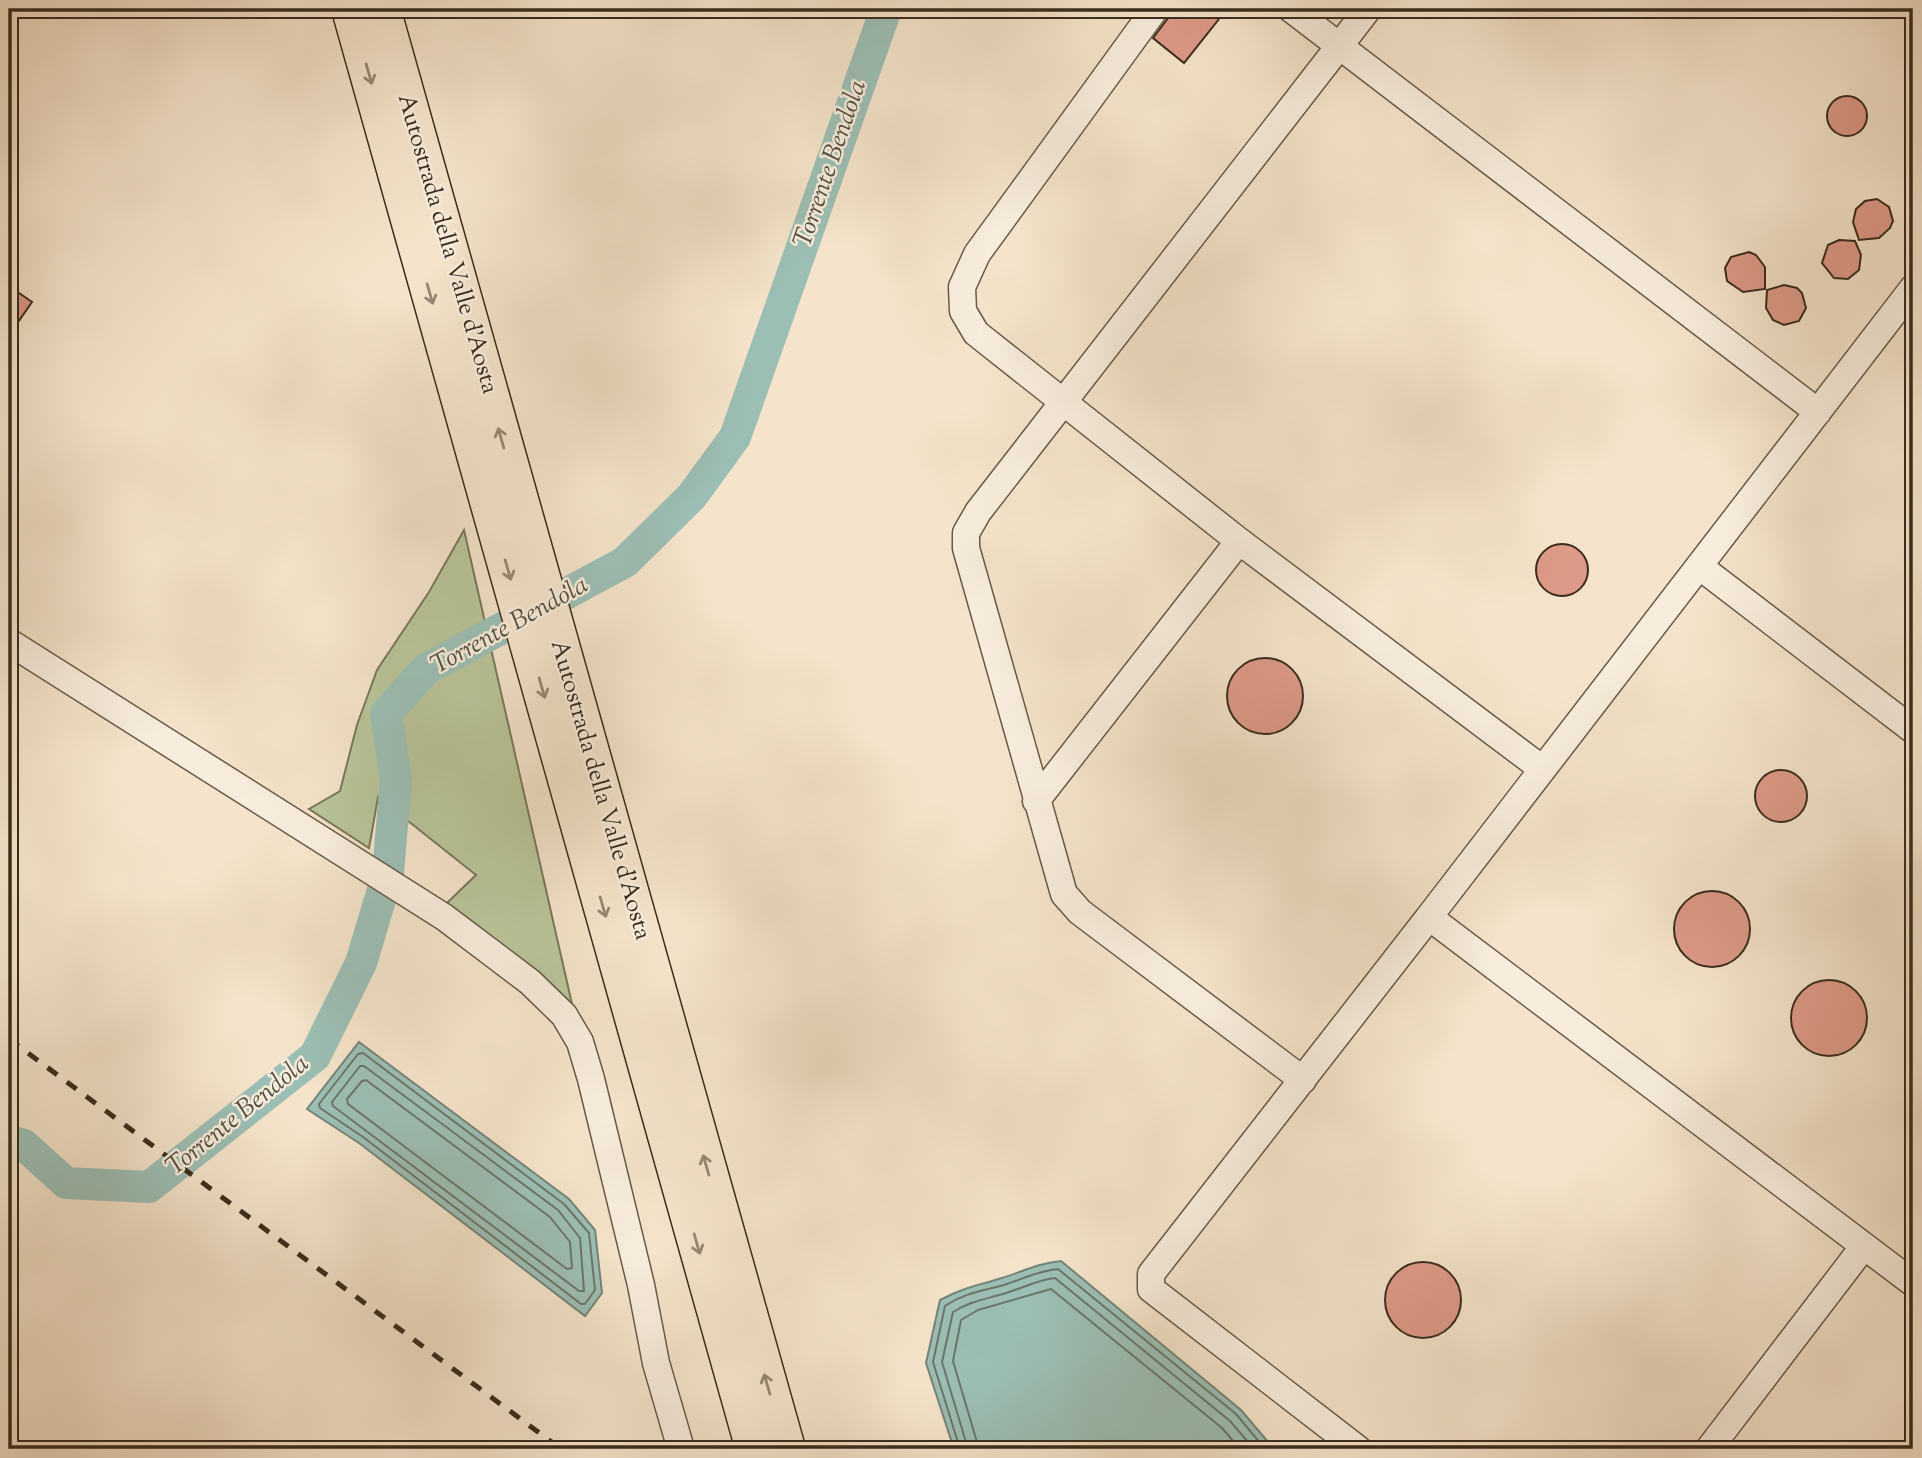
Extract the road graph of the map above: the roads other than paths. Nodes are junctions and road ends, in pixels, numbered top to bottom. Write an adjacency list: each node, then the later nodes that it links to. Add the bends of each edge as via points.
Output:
1 (351, 9): 10 (highway, Autostrada della Valle d'Aosta, one-way to 10)
2 (381, 9): 10 (highway, Autostrada della Valle d'Aosta, one-way to 2)
3 (1155, 9): 8 (street, via 977,254 962,287 963,311 976,333)
4 (1291, 9): 6 (street)
5 (1368, 9): 6 (street)
6 (1339, 46): 8 (street); 9 (street)
7 (1913, 288): 9 (street)
8 (1062, 403): 11 (street); 17 (street, via 966,533 966,548)
9 (1818, 412): 12 (street)
10 (506, 510): 13 (highway, Autostrada della Valle d'Aosta)
11 (1240, 541): 16 (street); 17 (street)
12 (1699, 566): 15 (street); 16 (street)
13 (535, 612): 23 (highway, Autostrada della Valle d'Aosta, one-way to 23); 24 (highway, Autostrada della Valle d'Aosta, one-way to 13)
14 (9, 642): 22 (street, via 402,890 530,982 564,1015 580,1042 656,1363)
15 (1913, 730)
16 (1541, 768): 18 (street)
17 (1036, 801): 19 (street, via 1063,894 1080,912)
18 (1429, 917): 19 (street); 20 (street)
19 (1303, 1080): 25 (street, via 1150,1274 1151,1289)
20 (1864, 1247): 21 (street); 26 (street)
21 (1913, 1283)
22 (681, 1449)
23 (755, 1449)
24 (786, 1449)
25 (1358, 1449)
26 (1709, 1449)

